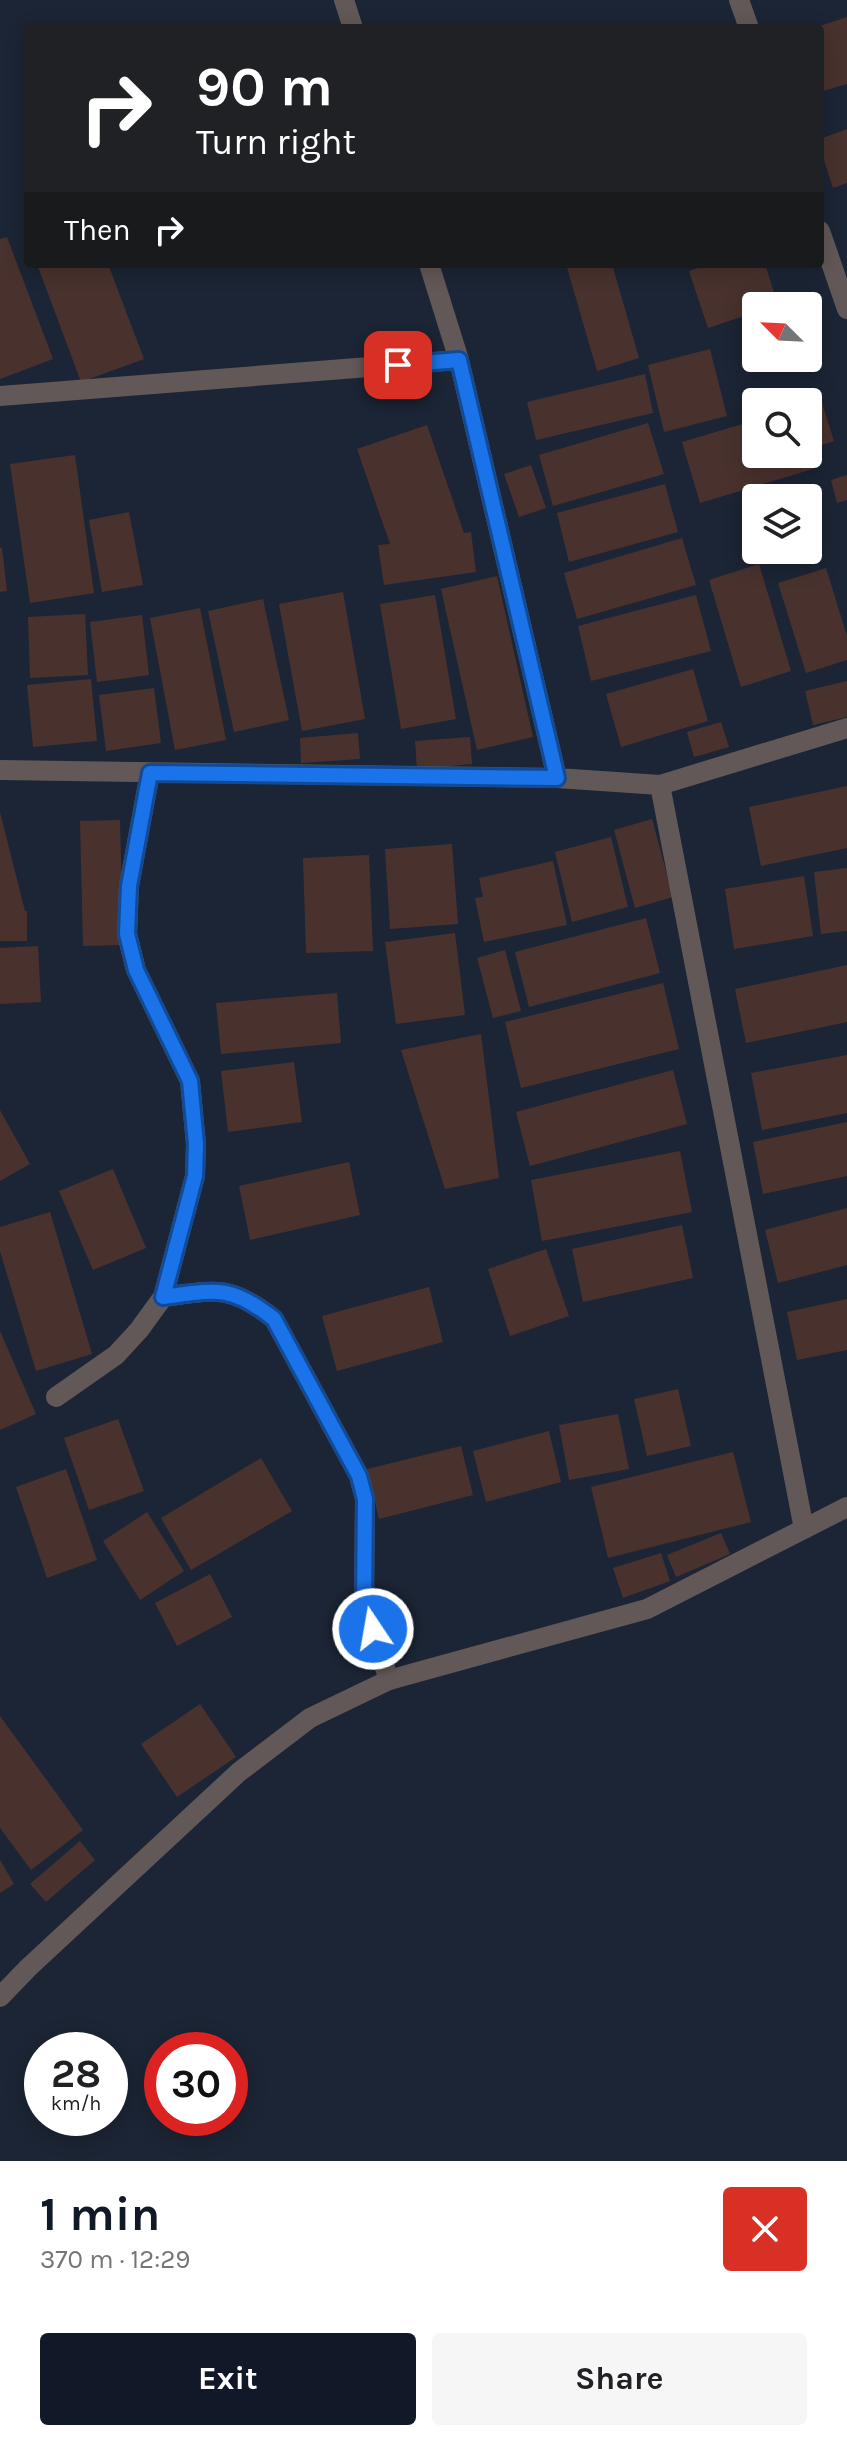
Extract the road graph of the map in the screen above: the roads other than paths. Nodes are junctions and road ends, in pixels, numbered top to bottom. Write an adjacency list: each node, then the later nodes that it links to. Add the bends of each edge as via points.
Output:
1 (344, 0): 3 (street)
2 (739, 0): 4 (street)
3 (352, 24)
4 (748, 24)
5 (824, 243): 7 (street)
6 (430, 268): 8 (street)
7 (847, 309)
8 (459, 360): 9 (street); 13 (street)
9 (0, 396)
10 (847, 728): 14 (street)
11 (0, 770): 12 (street)
12 (150, 773): 13 (street); 15 (street, via 129,886 127,934 136,970 190,1081 196,1144 195,1176)
13 (557, 778): 14 (street)
14 (660, 785): 18 (street)
15 (163, 1297): 16 (street, via 116,1355); 19 (street, via 217,1289 252,1301 274,1319 359,1476 365,1499 364,1604)
16 (56, 1397)
17 (847, 1507): 18 (street)
18 (804, 1529): 19 (street, via 647,1609)
19 (389, 1680): 20 (street, via 310,1718 239,1772)
20 (0, 1997)

